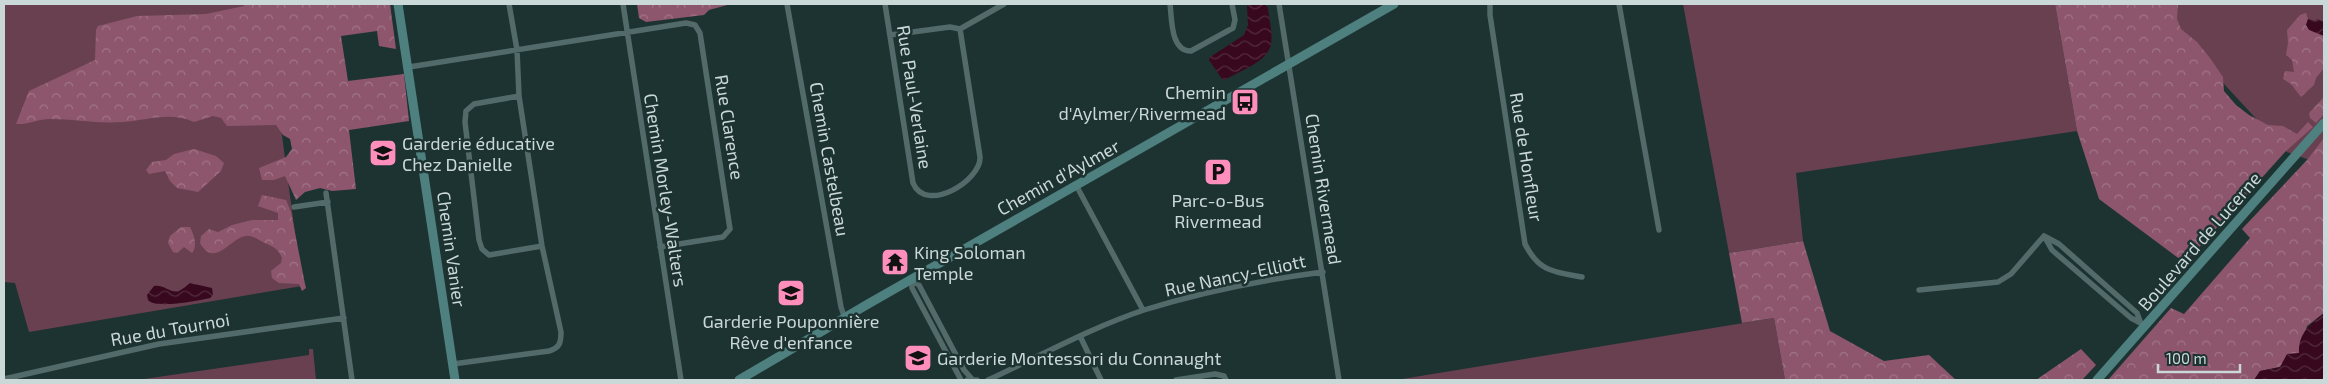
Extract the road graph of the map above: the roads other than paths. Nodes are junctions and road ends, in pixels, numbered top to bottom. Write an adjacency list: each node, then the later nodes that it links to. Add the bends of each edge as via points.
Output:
1 (398, 4): 18 (main road, Chemin Vanier)
2 (509, 4): 16 (street)
3 (623, 4): 14 (street, Chemin Morley-Walters)
4 (787, 4): 34 (street, Chemin Castelbeau)
5 (885, 4): 15 (street, Rue Paul-Verlaine)
6 (1004, 4): 13 (street)
7 (1170, 4): 8 (street, via 1177,44 1183,50 1191,51 1233,28)
8 (1232, 4)
9 (1279, 4): 17 (street, Chemin Rivermead)
10 (1394, 4): 17 (main road, Chemin d'Aylmer)
11 (1490, 4): 29 (street, Rue de Honfleur, via 1525,244 1542,268)
12 (1619, 4): 25 (street)
13 (960, 30): 15 (street, via 950,27); 15 (street, Rue Paul-Verlaine, via 980,162 971,178 934,197 918,191 913,183)
14 (627, 33): 16 (street); 27 (street, Chemin Morley-Walters); 27 (street, Rue Clarence, via 686,23 698,27 730,224 729,232 723,237)
15 (890, 35)
16 (517, 50): 18 (street); 19 (street)
17 (1290, 63): 21 (main road, Chemin d'Aylmer); 28 (street, Chemin Rivermead, via 1302,161)
18 (408, 67): 37 (main road, Chemin Vanier)
19 (519, 96): 26 (street); 26 (street, via 474,104 466,111 480,240 482,250 489,255)
20 (2324, 123): 35 (main road, Boulevard de Lucerne)
21 (1076, 185): 30 (main road, Chemin d'Aylmer); 32 (street)
22 (326, 193): 23 (street)
23 (328, 202): 24 (street); 33 (street)
24 (294, 207)
25 (1659, 230)
26 (542, 246): 37 (street, via 561,332 558,347 543,352)
27 (660, 247): 41 (street, Chemin Morley-Walters)
28 (1322, 272): 32 (street, Rue Nancy-Elliott, via 1218,290); 49 (street, Chemin Rivermead)
29 (1582, 277)
30 (911, 280): 34 (main road, Chemin d'Aylmer); 43 (street, via 912,288); 44 (street, via 919,285)
31 (1919, 290): 35 (street, via 1998,282 2011,274 2044,236 2059,244 2138,313)
32 (1143, 310): 36 (street, Rue Nancy-Elliott)
33 (344, 318): 38 (street, Rue du Tournoi, via 159,344); 39 (street)
34 (844, 319): 42 (main road, Chemin d'Aylmer)
35 (2143, 324): 50 (main road, Boulevard de Lucerne)
36 (1080, 336): 45 (street, Rue Nancy-Elliott); 46 (street)
37 (453, 364): 40 (main road, Chemin Vanier)
38 (4, 379)
39 (352, 380)
40 (455, 380)
41 (681, 380)
42 (739, 380)
43 (962, 380)
44 (972, 380)
45 (988, 380)
46 (1101, 380)
47 (1176, 380): 48 (street, via 1215,374 1224,376)
48 (1226, 380)
49 (1339, 380)
50 (2097, 380)

